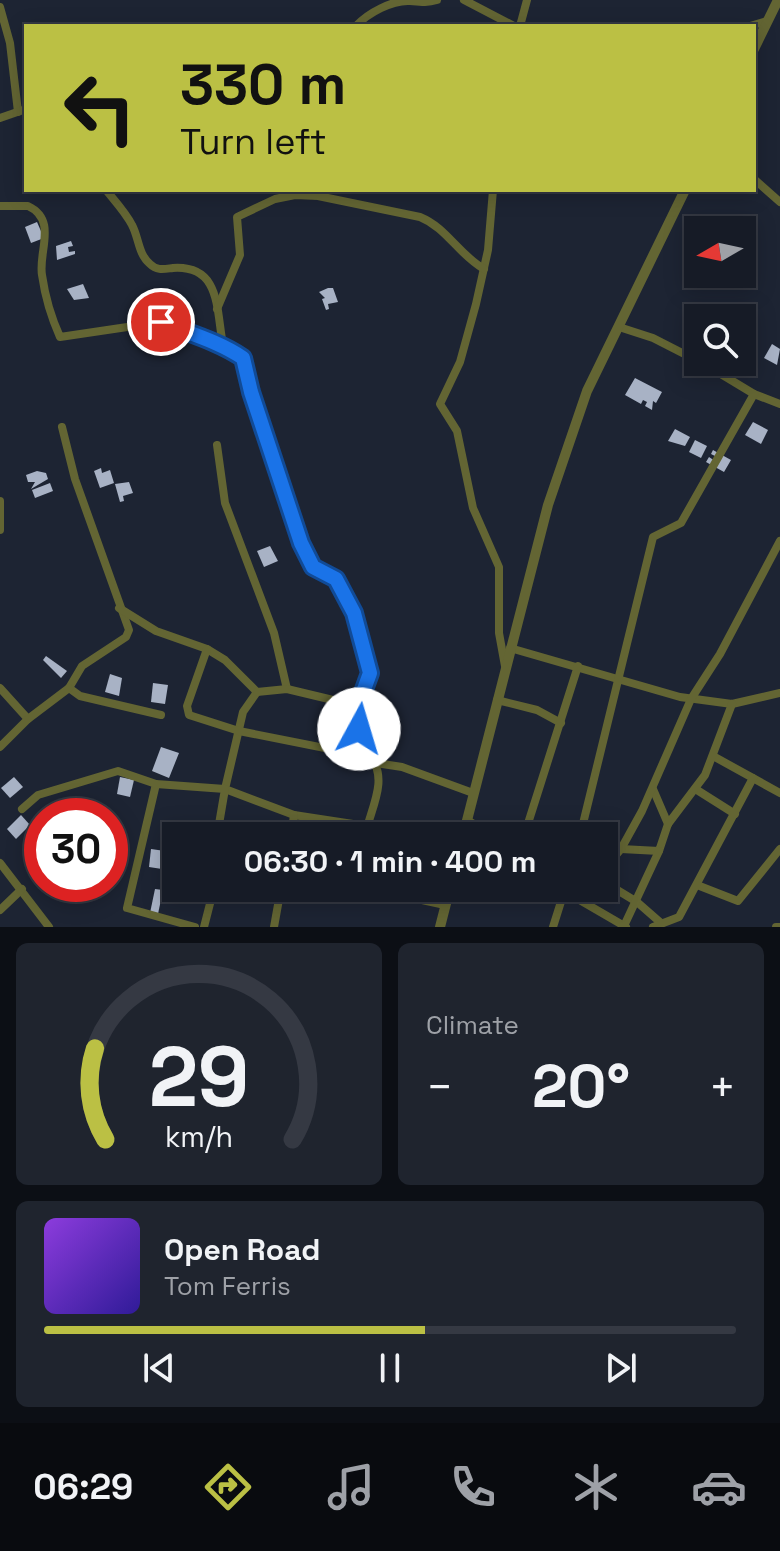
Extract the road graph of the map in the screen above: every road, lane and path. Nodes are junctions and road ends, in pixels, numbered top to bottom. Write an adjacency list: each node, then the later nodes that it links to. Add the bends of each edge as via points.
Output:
1 (437, 0): 7 (street, via 390,5)
2 (464, 0): 8 (street)
3 (527, 0): 9 (street)
4 (778, 0): 6 (street)
5 (0, 7): 12 (street)
6 (767, 21): 10 (street); 11 (street)
7 (358, 24)
8 (510, 24)
9 (521, 24)
10 (756, 24)
11 (756, 45)
12 (22, 111): 13 (street)
13 (0, 118)
14 (756, 181): 18 (street)
15 (107, 192): 21 (street, via 134,228 145,259 158,269 199,270 210,284)
16 (493, 192): 20 (street)
17 (684, 192): 22 (street)
18 (780, 202)
19 (0, 206): 23 (street, via 28,206 43,220 42,277 60,337 161,322)
20 (484, 269): 21 (street, via 458,252 435,223 420,217 318,196 286,196 237,217 240,255); 37 (street, via 460,362 440,404 457,431 473,508 499,567)
21 (217, 309): 23 (street)
22 (619, 327): 24 (street); 34 (street, via 587,391 557,477)
23 (223, 345): 47 (street, via 243,358 276,470 313,567 336,579 354,613 370,673)
24 (684, 354)
25 (724, 376): 26 (street)
26 (754, 394): 27 (street); 38 (street, via 681,523 653,537)
27 (780, 404)
28 (62, 427): 33 (street)
29 (217, 445): 41 (street, via 225,503 274,633)
30 (0, 501): 31 (street)
31 (0, 530)
32 (780, 541): 44 (street)
33 (119, 608): 35 (street, via 156,631); 40 (street, via 129,630 126,637 82,666)
34 (510, 648): 36 (street); 37 (street)
35 (207, 649): 42 (street); 51 (street, via 187,711)
36 (578, 666): 38 (street); 50 (street)
37 (505, 667): 45 (street)
38 (618, 677): 44 (street); 72 (street)
39 (0, 688): 49 (street)
40 (69, 688): 48 (street, via 80,696); 49 (street)
41 (287, 689): 42 (street); 47 (street)
42 (257, 692): 51 (street, via 243,712)
43 (780, 693): 46 (street)
44 (691, 699): 46 (street); 58 (street)
45 (497, 700): 50 (street, via 537,710); 60 (street)
46 (732, 704): 53 (street)
47 (358, 706): 54 (street, via 359,729)
48 (161, 715)
49 (28, 719): 52 (street)
50 (561, 723): 71 (street)
51 (239, 731): 54 (street); 57 (street)
52 (0, 747)
53 (713, 756): 55 (street); 59 (street)
54 (373, 760): 60 (street); 69 (street, via 378,790)
55 (753, 778): 61 (street); 63 (street)
56 (156, 784): 57 (street); 62 (street, via 118,771 101,773 38,795); 93 (street, via 127,908)
57 (225, 789): 64 (street); 66 (street)
58 (653, 789): 73 (street); 74 (street)
59 (697, 790): 63 (street); 73 (street)
60 (473, 793): 65 (street)
61 (780, 793)
62 (22, 809)
63 (735, 814): 79 (street)
64 (294, 815): 67 (street); 68 (street)
65 (467, 820): 70 (street)
66 (219, 822)
67 (293, 822)
68 (326, 822)
69 (369, 822)
70 (470, 822)
71 (529, 822)
72 (584, 822)
73 (668, 824): 76 (street)
74 (621, 849): 76 (street); 77 (street)
75 (780, 849): 79 (street, via 738,901)
76 (659, 851): 88 (street)
77 (618, 853)
78 (0, 863): 80 (street)
79 (697, 885): 91 (street, via 679,917)
80 (22, 889): 90 (street); 92 (street)
81 (618, 890): 88 (street)
82 (210, 902): 94 (street)
83 (278, 902): 95 (street)
84 (431, 902): 89 (street)
85 (446, 902): 89 (street)
86 (559, 902): 97 (street)
87 (584, 902): 98 (street)
88 (637, 902): 91 (street); 98 (street)
89 (445, 905): 96 (street)
90 (0, 910)
91 (657, 925)
92 (49, 927)
93 (195, 927)
94 (204, 927)
95 (274, 927)
96 (440, 927)
97 (553, 927)
98 (625, 927)

